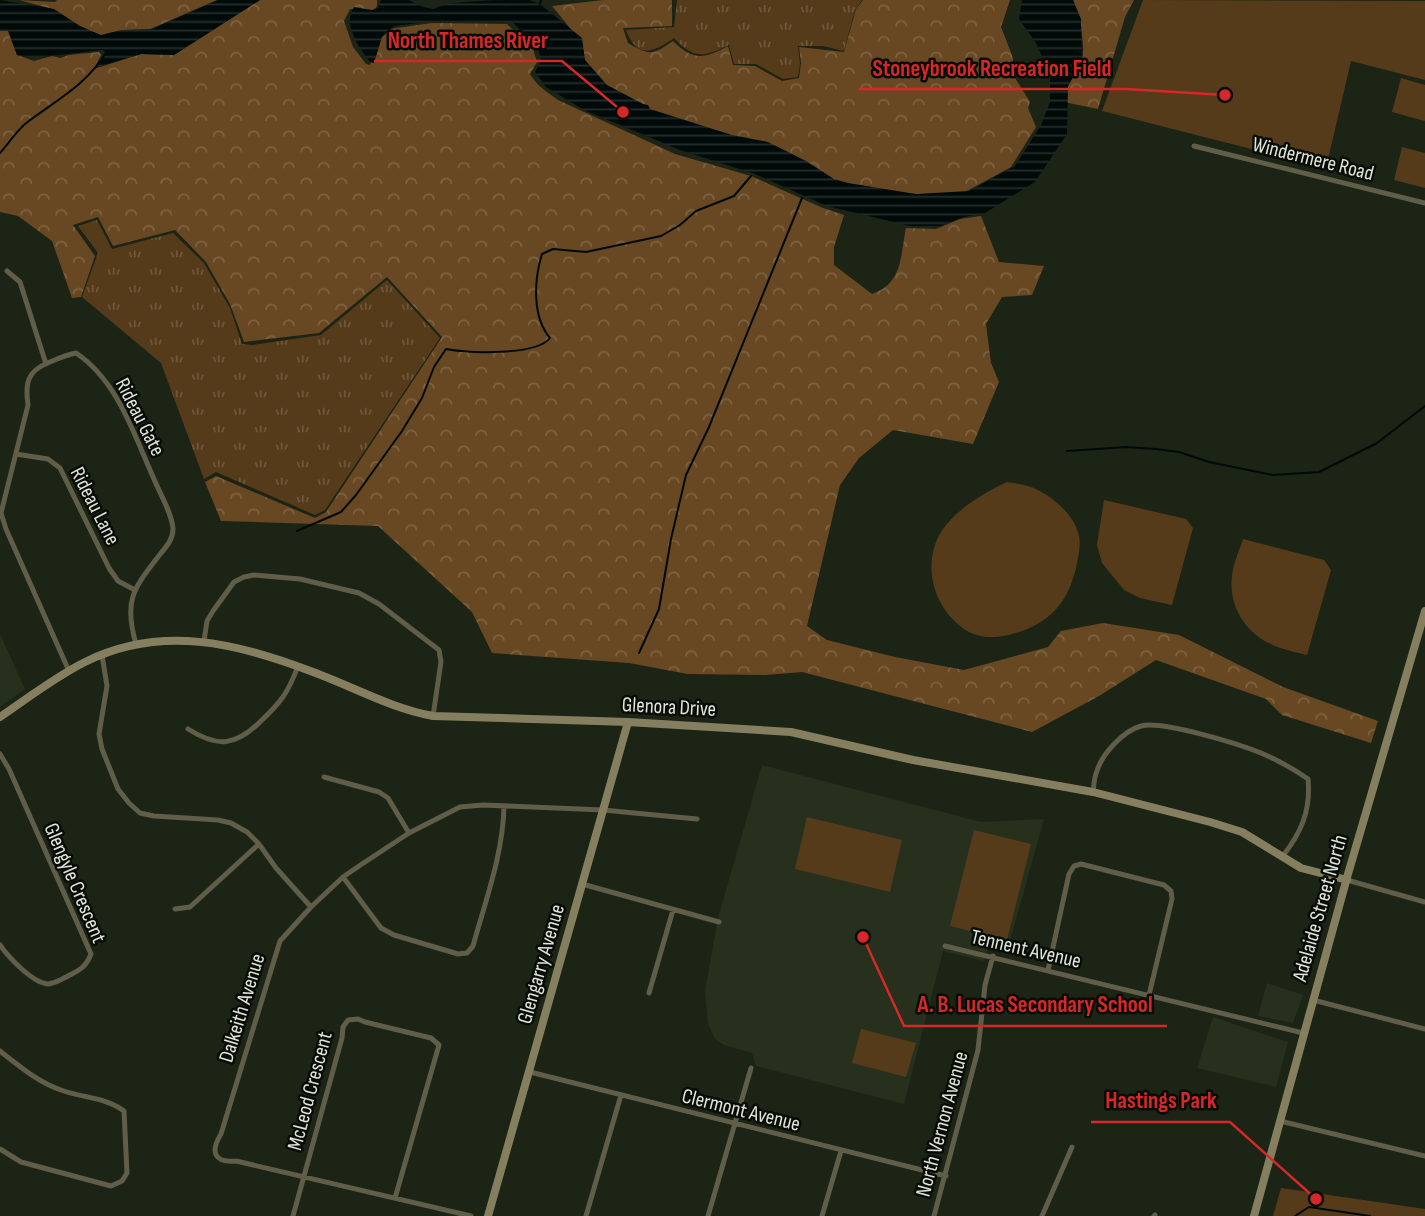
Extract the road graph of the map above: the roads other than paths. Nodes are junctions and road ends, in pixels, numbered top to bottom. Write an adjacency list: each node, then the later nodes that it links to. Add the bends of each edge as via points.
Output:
1 (1194, 146): 2 (street, Windermere Road)
2 (1425, 203)
3 (7, 271): 4 (street, via 20,282)
4 (46, 364): 5 (street, via 30,373); 7 (street, Rideau Gate, via 76,353 100,374 121,406 168,511 171,540)
5 (16, 454): 6 (street); 7 (street, Rideau Lane, via 48,459 60,468 109,568 118,581)
6 (1, 514): 13 (street)
7 (135, 590): 10 (street, Rideau Gate, via 129,620)
8 (1425, 611): 28 (street, Adelaide Street North)
9 (204, 641): 10 (street, Glenora Drive); 12 (street, Glenora Drive); 14 (street, via 213,611 234,582 244,577 300,579 359,593 439,650)
10 (136, 644): 11 (street, Glenora Drive)
11 (102, 655): 13 (street, Glenora Drive); 25 (street, via 107,686 99,734 118,789 128,803 154,817 231,823)
12 (298, 666): 14 (street, Glenora Drive, via 383,703); 17 (street, via 287,693 247,735 232,742 213,741)
13 (69, 671): 15 (street, Glenora Drive)
14 (433, 716): 16 (street, Glenora Drive)
15 (0, 717)
16 (628, 722): 20 (street, Glenora Drive, via 791,732); 22 (street, Glengarry Avenue)
17 (188, 729)
18 (0, 754): 35 (street, Glengyle Crescent, via 91,954 79,971 44,984 17,965)
19 (324, 777): 24 (street, via 388,797)
20 (1093, 792): 26 (street, Glenora Drive, via 1242,832); 26 (street, via 1097,769 1107,753 1124,734 1141,726 1157,725 1260,752 1308,779 1309,796 1299,836)
21 (505, 806): 22 (street, Dalkeith Avenue); 24 (street, Dalkeith Avenue, via 460,807); 27 (street, via 498,860 467,953 394,936 380,928)
22 (603, 810): 23 (street, Dalkeith Avenue); 29 (street, Glengarry Avenue)
23 (697, 819)
24 (409, 833): 27 (street, Dalkeith Avenue)
25 (259, 844): 31 (street); 32 (street, via 190,907)
26 (1282, 858): 28 (street, Glenora Drive)
27 (343, 877): 31 (street, Dalkeith Avenue)
28 (1347, 880): 30 (street); 41 (street, Adelaide Street North)
29 (582, 884): 33 (street); 46 (street, Glengarry Avenue)
30 (1425, 902)
31 (311, 907): 54 (street, Dalkeith Avenue, via 280,940 274,954 214,1150 225,1162)
32 (175, 909)
33 (673, 910): 34 (street); 39 (street)
34 (719, 922)
35 (0, 945)
36 (944, 946): 37 (street, Tennent Avenue)
37 (993, 956): 38 (street, Tennent Avenue); 55 (street, North Vernon Avenue, via 978,1049)
38 (1048, 970): 40 (street, Tennent Avenue); 40 (street, via 1069,874 1081,864 1164,885 1171,891)
39 (649, 993)
40 (1149, 995): 43 (street, Tennent Avenue)
41 (1312, 1000): 42 (street); 43 (street, Adelaide Street North)
42 (1425, 1029)
43 (1303, 1033): 48 (street, Adelaide Street North)
44 (0, 1051): 51 (street, via 35,1078 124,1111 127,1172 111,1186 22,1162)
45 (751, 1068): 49 (street)
46 (530, 1072): 47 (street, Clermont Avenue); 59 (street, Glengarry Avenue)
47 (621, 1095): 49 (street, Clermont Avenue); 60 (street)
48 (1280, 1121): 53 (street); 65 (street, Adelaide Street North)
49 (735, 1125): 52 (street, Clermont Avenue); 61 (street)
50 (1072, 1147): 64 (street)
51 (0, 1149)
52 (841, 1151): 55 (street, Clermont Avenue); 62 (street)
53 (1425, 1156)
54 (304, 1177): 56 (street, Dalkeith Avenue); 56 (street, McLeod Crescent, via 343,1027 348,1020 358,1019 431,1038 439,1045); 57 (street, McLeod Crescent)
55 (946, 1177): 63 (street, North Vernon Avenue)
56 (394, 1198): 58 (street, Dalkeith Avenue)
57 (293, 1216)
58 (471, 1216)
59 (488, 1216)
60 (586, 1216)
61 (708, 1216)
62 (822, 1216)
63 (934, 1216)
64 (1042, 1216)
65 (1254, 1216)

